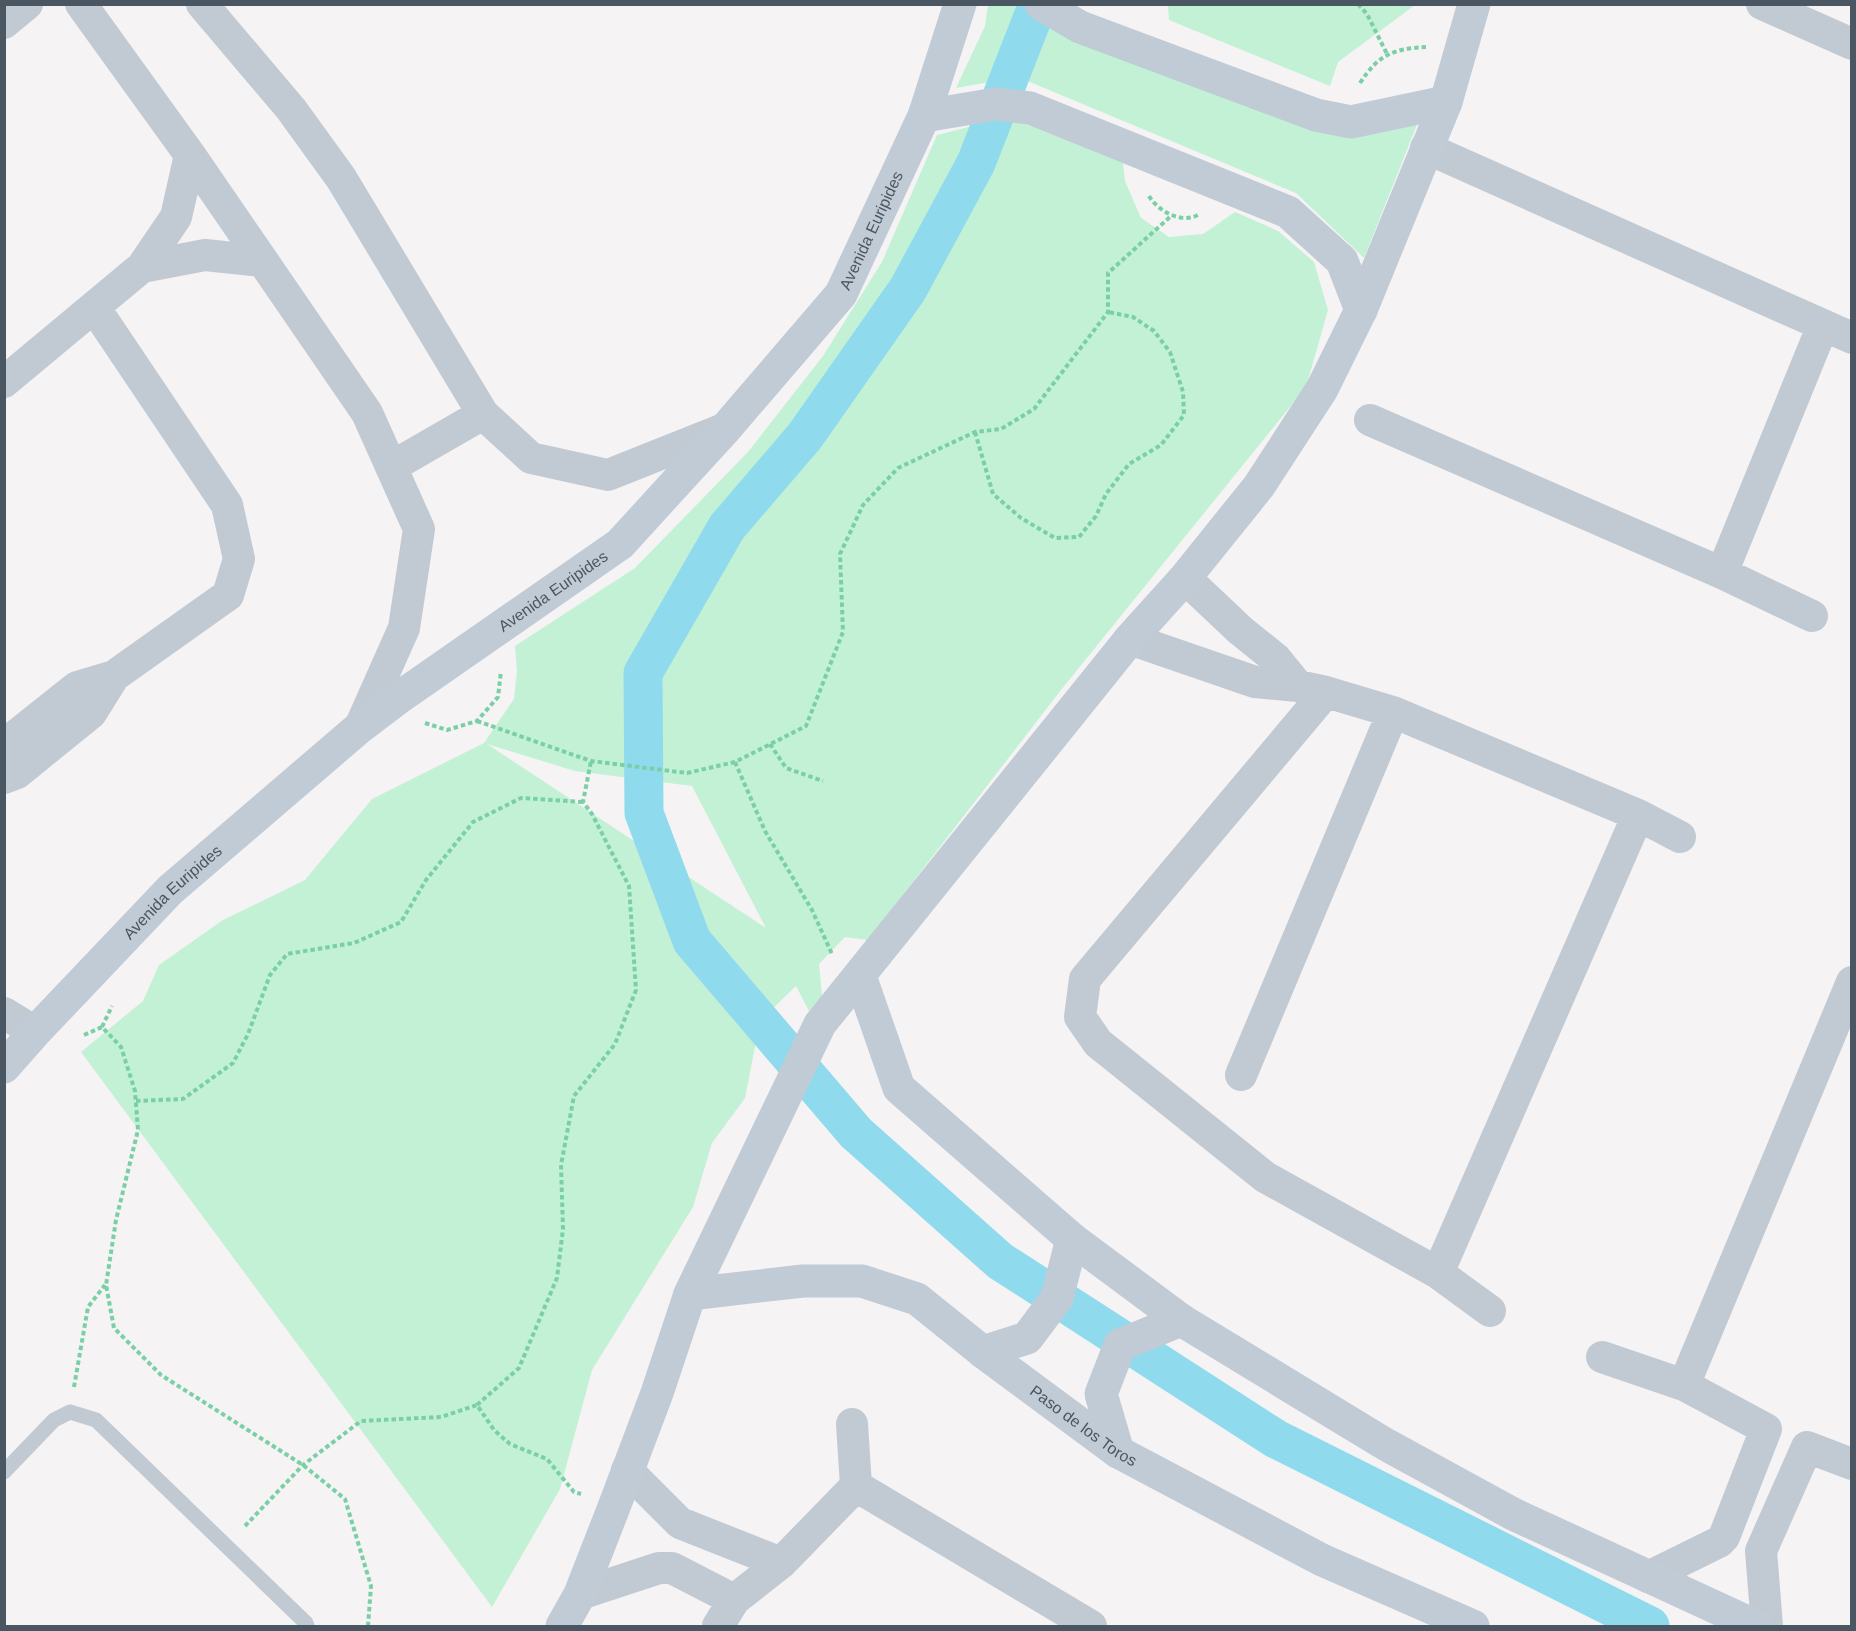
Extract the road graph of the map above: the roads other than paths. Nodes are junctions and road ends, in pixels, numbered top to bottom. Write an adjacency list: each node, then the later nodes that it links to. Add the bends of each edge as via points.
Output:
1 (27, 4): 8 (street)
2 (81, 4): 13 (street)
3 (202, 4): 21 (street, via 291,109 341,178)
4 (960, 4): 11 (street, Avenida Euripides)
5 (1041, 4): 10 (street, via 1077,25 1316,115 1351,122)
6 (1474, 4): 10 (street)
7 (1762, 4): 9 (street)
8 (4, 23)
9 (1851, 44)
10 (1446, 102): 12 (street)
11 (924, 116): 17 (street, via 996,104 1030,108 1288,212 1342,261); 23 (street, Avenida Euripides, via 841,294)
12 (1426, 148): 17 (street); 18 (street)
13 (190, 155): 14 (street); 15 (street, via 176,217)
14 (262, 261): 15 (street, via 205,255); 24 (street, via 367,413)
15 (142, 267): 16 (street)
16 (94, 307): 20 (street); 29 (street, via 227,505 238,559 228,595)
17 (1361, 310): 26 (street, via 1322,389 1259,486)
18 (1823, 325): 19 (street); 25 (street)
19 (1851, 338)
20 (4, 382)
21 (483, 414): 23 (street, via 531,458 608,475); 24 (street)
22 (1370, 420): 25 (street)
23 (726, 428): 32 (street, Avenida Euripides, via 620,544)
24 (391, 467): 32 (street, via 419,529 404,628)
25 (1722, 573): 27 (street)
26 (1185, 578): 28 (street); 30 (street)
27 (1812, 616)
28 (1130, 639): 30 (street, via 1256,682); 38 (street)
29 (114, 676): 33 (street, via 77,687); 34 (street, via 91,713 17,773)
30 (1312, 689): 31 (street); 44 (street, via 1085,979 1080,1017 1098,1043 1265,1178)
31 (1393, 712): 35 (street); 42 (street)
32 (360, 727): 40 (street, Avenida Euripides, via 170,890)
33 (4, 745)
34 (4, 778)
35 (1638, 815): 36 (street); 44 (street)
36 (1680, 837)
37 (1851, 982): 50 (street)
38 (854, 984): 43 (street, via 899,1088); 45 (street, via 820,1024)
39 (4, 1013): 40 (street)
40 (35, 1032): 41 (street, Avenida Euripides)
41 (4, 1066)
42 (1241, 1075)
43 (1072, 1239): 47 (street); 48 (street, via 1057,1298 1027,1338)
44 (1438, 1273): 46 (street)
45 (690, 1294): 48 (street, Paso de los Toros, via 803,1281 862,1281 916,1299); 54 (street)
46 (1490, 1311)
47 (1181, 1320): 52 (street, via 1120,1345 1101,1394); 58 (street, via 1385,1444 1513,1514)
48 (983, 1352): 52 (street, Paso de los Toros)
49 (1602, 1357): 50 (street)
50 (1684, 1385): 58 (street, via 1766,1429 1724,1537)
51 (852, 1424): 56 (street)
52 (1118, 1452): 65 (street, Paso de los Toros, via 1322,1560)
53 (1851, 1464): 67 (street, via 1807,1447 1761,1551)
54 (627, 1470): 57 (street, via 680,1523); 59 (street)
55 (4, 1472): 61 (lane, via 54,1420 70,1412 96,1420)
56 (856, 1486): 57 (street); 64 (street)
57 (781, 1563): 60 (street)
58 (1648, 1577): 66 (street)
59 (580, 1594): 60 (street, via 659,1568 672,1568); 62 (street)
60 (734, 1600): 63 (street)
61 (307, 1626)
62 (562, 1626)
63 (718, 1626)
64 (1091, 1626)
65 (1473, 1626)
66 (1756, 1626)
67 (1767, 1626)

